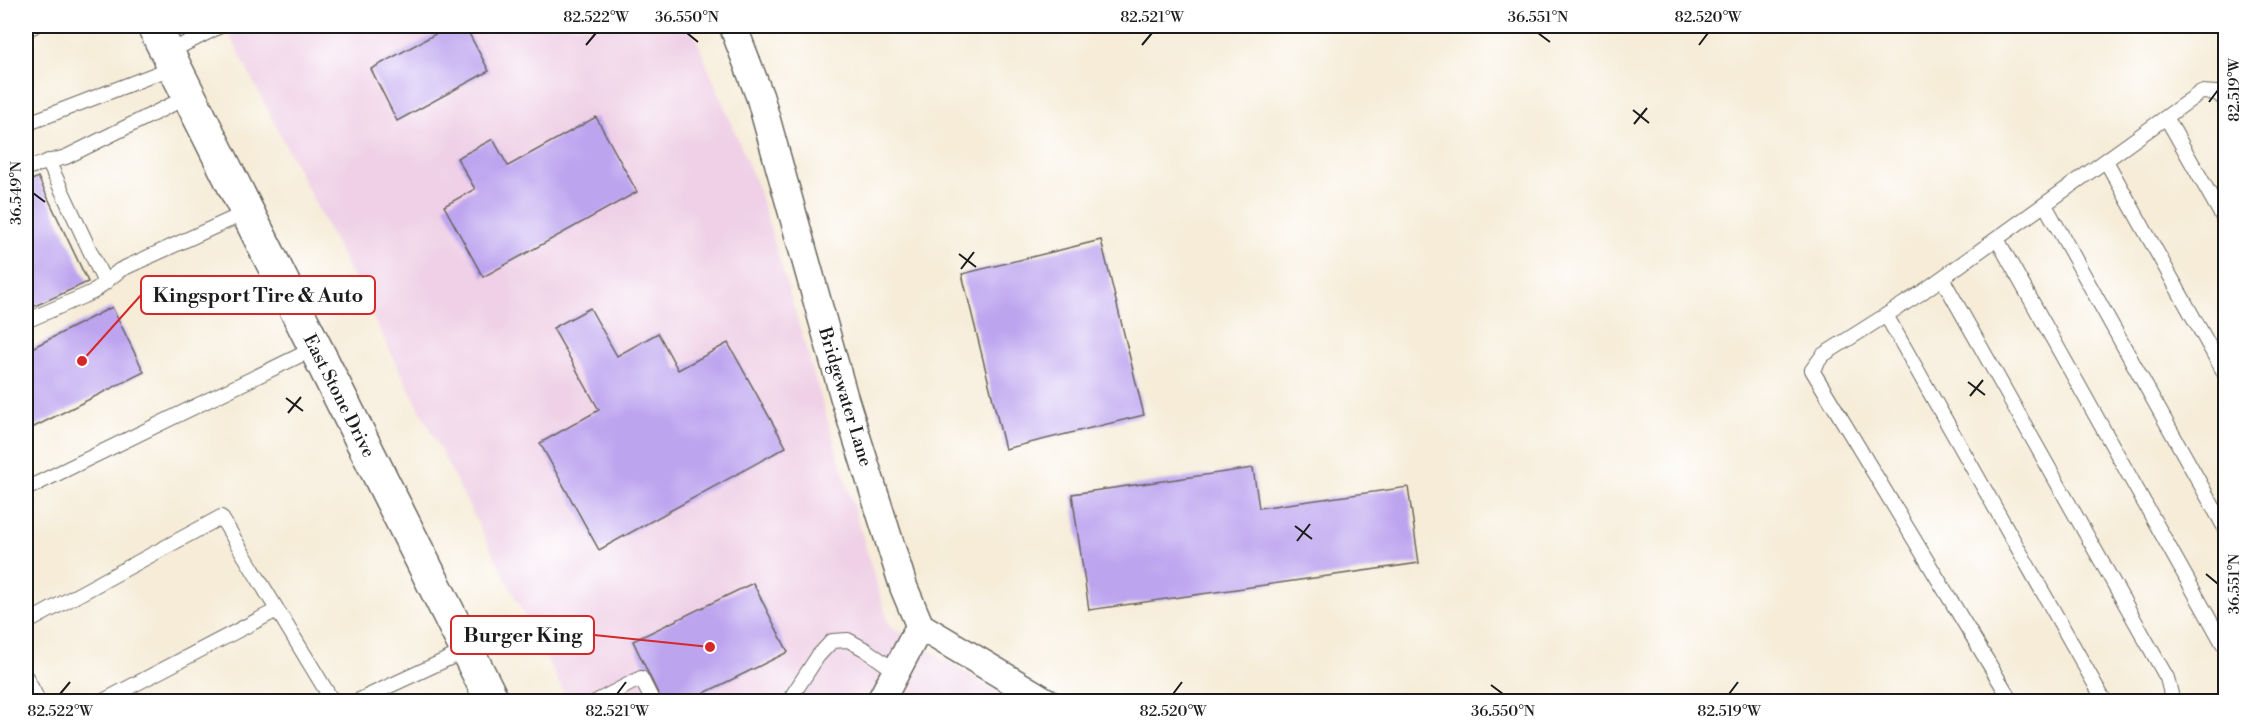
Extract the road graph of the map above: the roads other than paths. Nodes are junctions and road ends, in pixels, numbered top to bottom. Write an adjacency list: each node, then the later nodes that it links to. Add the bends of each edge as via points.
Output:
1 (34, 26): 4 (lane)
2 (220, 26): 5 (lane)
3 (733, 26): 27 (street, Bridgewater Lane, via 760,98 844,397 904,588)
4 (26, 30)
5 (165, 48): 6 (highway, East Stone Drive); 9 (lane)
6 (189, 96): 11 (lane, via 66,157); 14 (highway, East Stone Drive)
7 (2226, 101): 8 (lane, via 2217,93 2201,92)
8 (2166, 117): 10 (lane); 15 (lane)
9 (26, 124)
10 (2106, 160): 13 (lane); 22 (lane)
11 (48, 161): 12 (lane); 18 (lane)
12 (26, 168)
13 (2044, 205): 16 (lane); 24 (lane)
14 (247, 212): 18 (lane, via 120,270); 21 (highway, East Stone Drive)
15 (2226, 223)
16 (1997, 238): 17 (lane); 28 (lane)
17 (1942, 278): 19 (lane); 44 (lane, via 2167,678 2171,694)
18 (105, 283): 20 (lane)
19 (1886, 315): 42 (lane, via 1823,355 1812,370); 43 (lane)
20 (26, 321)
21 (315, 348): 23 (lane); 29 (highway, East Stone Drive)
22 (2226, 376)
23 (26, 489)
24 (2226, 530)
25 (277, 610): 26 (lane, via 221,517); 34 (lane); 35 (lane)
26 (26, 623)
27 (920, 626): 30 (street); 41 (street)
28 (2226, 649)
29 (467, 650): 36 (lane); 37 (highway, East Stone Drive)
30 (897, 672): 32 (street); 40 (lane, via 848,640 832,641)
31 (26, 677): 33 (lane)
32 (880, 701)
33 (39, 702)
34 (101, 702)
35 (333, 702)
36 (355, 702)
37 (493, 702)
38 (595, 702): 39 (lane, via 641,678)
39 (653, 702)
40 (788, 702)
41 (1047, 702)
42 (2012, 702)
43 (2105, 702)
44 (2167, 702)

